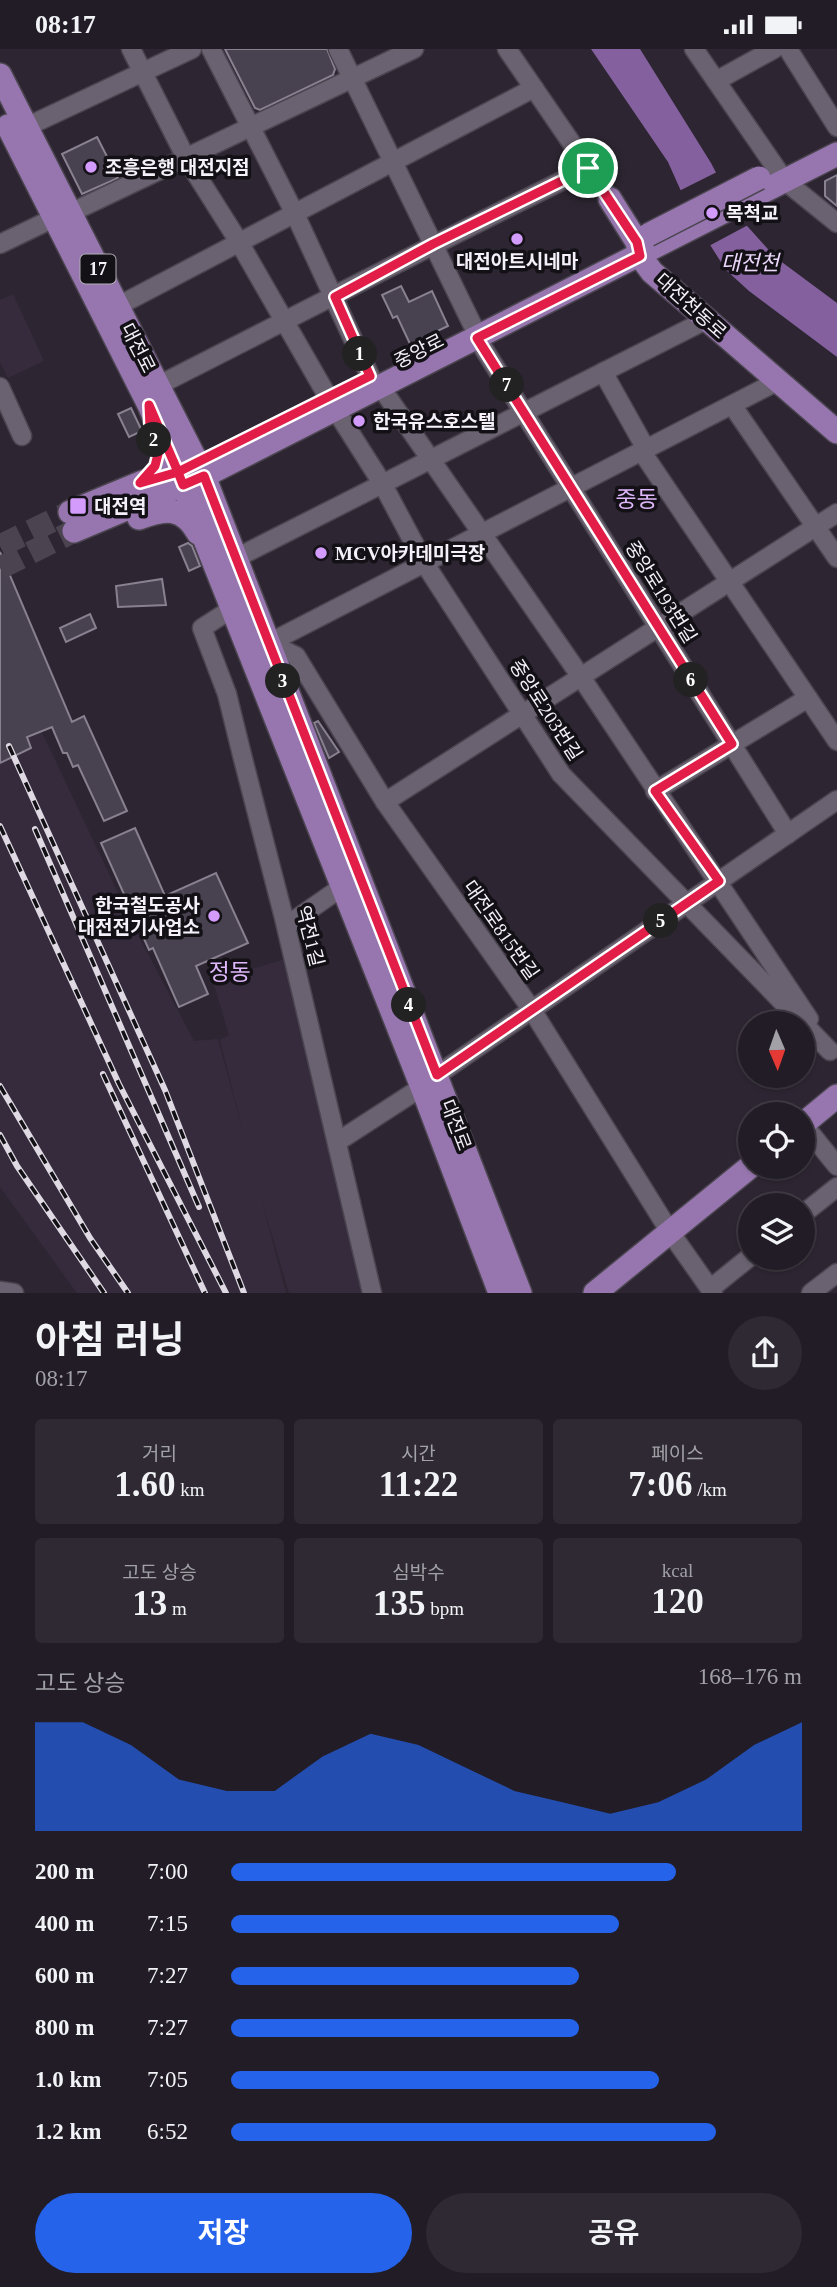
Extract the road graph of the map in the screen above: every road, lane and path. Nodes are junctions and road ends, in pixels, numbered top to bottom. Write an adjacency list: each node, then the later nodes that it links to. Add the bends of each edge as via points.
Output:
1 (131, 49): 10 (street, 중앙로203번길)
2 (192, 49): 10 (street)
3 (211, 49): 16 (street)
4 (338, 49): 12 (street, 중앙로193번길)
5 (414, 49): 12 (street)
6 (507, 49): 14 (street, 대전천동로)
7 (694, 49): 13 (street)
8 (774, 49): 13 (street)
9 (788, 49): 18 (street)
10 (144, 73): 17 (street); 21 (street, 중앙로203번길)
11 (0, 75): 17 (main road, 대전로 / 17)
12 (352, 79): 16 (street); 22 (street, 중앙로193번길)
13 (716, 81): 24 (street)
14 (534, 88): 22 (street); 23 (street, 대전천동로)
15 (0, 111): 27 (main road, 대전로 / 17)
16 (252, 126): 21 (street); 26 (street)
17 (26, 127): 27 (main road, 대전로 / 17)
18 (837, 127)
19 (837, 139): 24 (main road, 중앙로)
20 (837, 154): 24 (main road, 중앙로)
21 (186, 158): 27 (street); 29 (street, 중앙로203번길)
22 (392, 161): 26 (street); 31 (street, 중앙로193번길)
23 (588, 168): 25 (street, 대전천동로); 31 (street)
24 (773, 179): 28 (street); 32 (main road, 중앙로, bridge)
25 (610, 199): 32 (main road, 대전천동로)
26 (295, 213): 29 (street); 33 (street)
27 (62, 216): 30 (street); 34 (main road, 대전로 / 17); 42 (main road, 대전로 / 17)
28 (837, 223)
29 (239, 242): 34 (street); 36 (street, 중앙로203번길)
30 (0, 244)
31 (433, 244): 33 (street); 37 (street, 중앙로193번길)
32 (645, 245): 35 (main road, 대전천동로, via 652,272); 37 (main road, 중앙로)
33 (335, 297): 36 (street); 39 (street)
34 (116, 307): 42 (main road, 대전로 / 17)
35 (706, 320): 38 (street); 40 (main road, 대전천동로)
36 (284, 322): 42 (street); 43 (street, 중앙로203번길)
37 (475, 331): 39 (main road, 중앙로); 45 (street, 중앙로193번길)
38 (603, 372): 45 (street); 48 (street)
39 (375, 381): 43 (main road, 중앙로); 49 (street)
40 (778, 381): 44 (street); 46 (main road, 대전천동로)
41 (0, 387): 47 (street)
42 (153, 396): 50 (main road, 대전로 / 17); 51 (main road, via 150,426 158,454 155,466)
43 (332, 403): 50 (main road, 중앙로); 52 (street, 중앙로203번길)
44 (732, 405): 48 (street); 56 (street)
45 (524, 412): 49 (street); 53 (street, 중앙로193번길)
46 (837, 432)
47 (22, 436)
48 (644, 450): 53 (street); 61 (street)
49 (429, 459): 52 (street); 57 (street)
50 (191, 474): 51 (main road, 중앙로); 55 (main road, 중앙로); 59 (main road, 대전로 / 17)
51 (140, 483): 55 (main road, 중앙로)
52 (382, 483): 59 (street); 60 (street, 중앙로203번길)
53 (571, 488): 57 (street); 63 (street, 중앙로193번길)
54 (837, 513): 56 (street)
55 (72, 522): 59 (main road, via 120,526 166,510 192,522)
56 (816, 527): 58 (street); 61 (street)
57 (481, 535): 60 (street); 65 (street)
58 (837, 558)
59 (225, 561): 62 (main road, 대전로 / 17); 64 (main road, 대전로 / 17)
60 (425, 563): 64 (street); 67 (street, 중앙로203번길)
61 (730, 582): 63 (street); 66 (street)
62 (233, 608): 75 (main road, 대전로 / 17); 77 (street, 역전1길, via 202,628 227,694)
63 (659, 628): 65 (street); 69 (street, 중앙로193번길)
64 (268, 643): 72 (street, 대전로815번길, via 296,656); 80 (main road, 대전로 / 17)
65 (581, 677): 67 (street); 70 (street)
66 (808, 698): 68 (street); 69 (street)
67 (523, 714): 72 (street); 76 (street, 중앙로203번길, via 561,774)
68 (837, 741)
69 (732, 744): 70 (street); 73 (street, 중앙로193번길)
70 (655, 791): 74 (street)
71 (837, 800): 73 (street)
72 (385, 802): 78 (street, 대전로815번길)
73 (788, 834): 74 (street)
74 (719, 881): 76 (street); 79 (street)
75 (342, 887): 77 (street); 80 (main road, 대전로 / 17)
76 (686, 904): 78 (street); 79 (street, 중앙로203번길)
77 (286, 926): 84 (street, 역전1길)
78 (532, 1010): 80 (street); 89 (street, 대전로815번길)
79 (834, 1055)
80 (429, 1081): 84 (street); 96 (main road, 대전로 / 17); 97 (main road, 대전로 / 17)
81 (837, 1096): 82 (main road)
82 (815, 1114)
83 (815, 1139): 85 (street)
84 (337, 1142): 95 (street, 역전1길)
85 (837, 1166)
86 (738, 1177): 89 (main road)
87 (837, 1187): 88 (street)
88 (815, 1204)
89 (670, 1232): 93 (street, 대전로815번길); 98 (main road)
90 (738, 1268): 93 (street, 대전로815번길)
91 (837, 1273): 99 (street)
92 (0, 1291): 94 (street)
93 (712, 1291)
94 (14, 1293)
95 (372, 1293)
96 (500, 1293)
97 (520, 1293)
98 (595, 1293)
99 (811, 1293)

